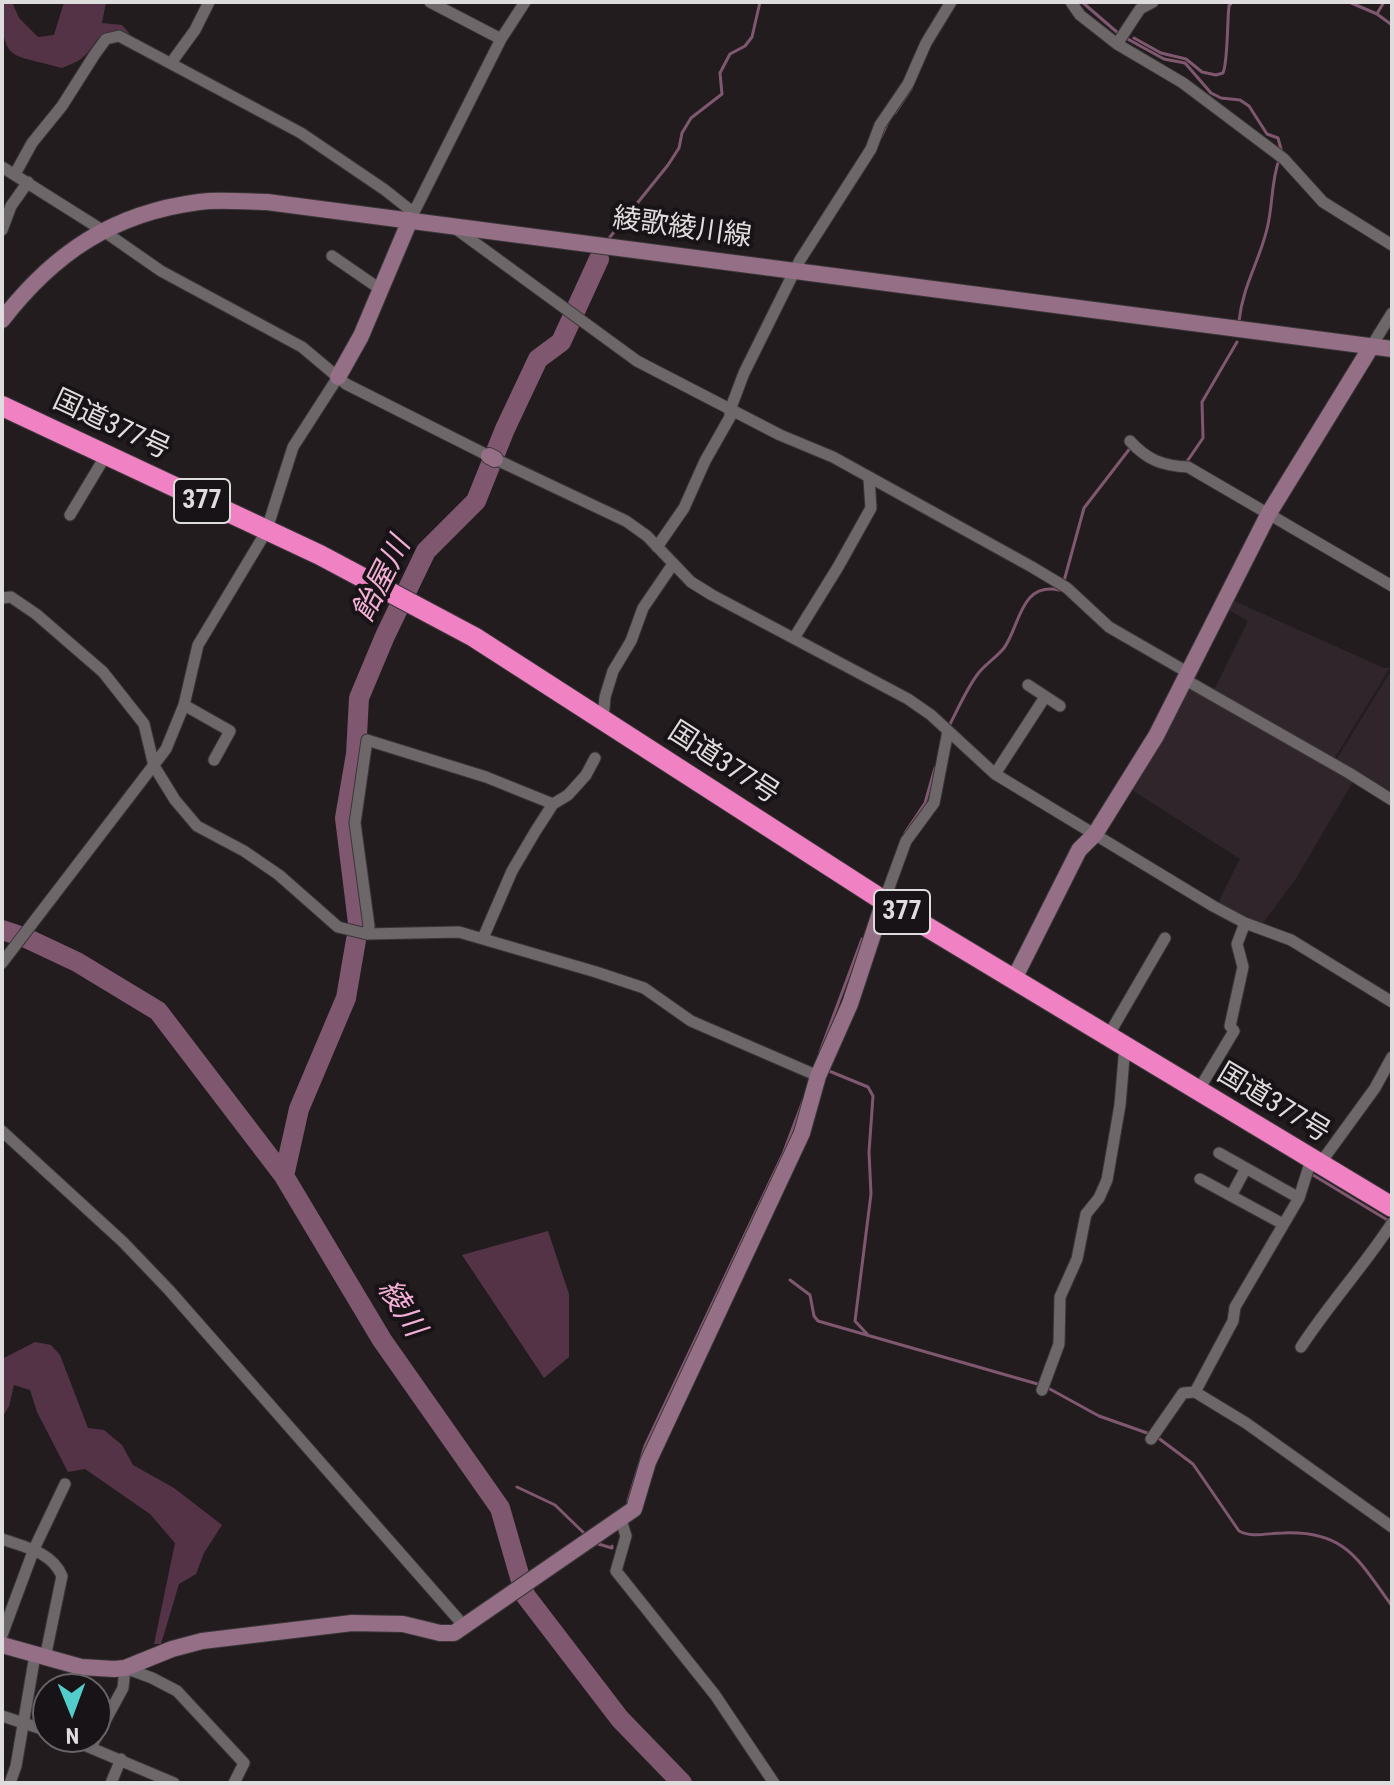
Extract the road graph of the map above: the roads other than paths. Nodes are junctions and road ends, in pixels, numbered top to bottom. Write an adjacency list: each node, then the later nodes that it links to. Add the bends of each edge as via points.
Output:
1 (209, 2): 9 (street)
2 (430, 2): 7 (street)
3 (525, 2): 7 (street)
4 (951, 2): 19 (street, via 871,149)
5 (1071, 2): 8 (street, via 1080,15)
6 (1153, 2): 8 (street, via 1140,9)
7 (501, 39): 13 (street)
8 (1121, 39): 17 (street, via 1281,157 1323,202)
9 (171, 63): 11 (street, via 119,36 106,39); 13 (street, via 301,133 385,190)
10 (2, 167): 11 (street)
11 (15, 174): 12 (street)
12 (28, 182): 15 (street); 16 (street)
13 (412, 217): 14 (street, 綾歌綾川線); 16 (street, 綾歌綾川線, via 267,202 201,202 141,213); 20 (street)
14 (450, 225): 19 (street, 綾歌綾川線); 27 (street, via 637,361)
15 (2, 230)
16 (102, 230): 22 (street, 綾歌綾川線, via 64,254); 25 (street, via 161,271 302,347)
17 (1392, 245)
18 (332, 256): 20 (street)
19 (795, 271): 23 (street, 綾歌綾川線); 27 (street)
20 (380, 289): 25 (street)
21 (1392, 313): 23 (street)
22 (2, 320)
23 (1371, 347): 24 (street, 綾歌綾川線); 31 (street)
24 (1392, 349)
25 (338, 377): 33 (street, via 293,447); 34 (street, via 626,521)
26 (2, 406): 29 (highway, 国道377号 / 377)
27 (730, 410): 30 (street); 34 (street, via 684,508)
28 (1133, 444): 31 (street, via 1143,455 1188,467)
29 (106, 455): 32 (street); 33 (highway, 国道377号 / 377)
30 (869, 479): 38 (street, via 871,508); 39 (street, via 1067,588 1109,627)
31 (1269, 513): 36 (street); 39 (street)
32 (70, 515)
33 (266, 532): 42 (street, via 198,645); 44 (highway, 国道377号 / 377, via 474,637)
34 (657, 547): 35 (street)
35 (673, 564): 38 (street, via 712,595); 44 (street, via 643,608 613,671)
36 (1392, 586)
37 (2, 598): 48 (street, via 11,597 36,614 103,672 144,724)
38 (794, 638): 45 (street, via 908,699)
39 (1186, 675): 50 (street); 52 (street, via 1156,736)
40 (1028, 685): 41 (street)
41 (1045, 697): 43 (street); 49 (street)
42 (184, 705): 47 (street, via 230,731); 48 (street)
43 (1060, 706)
44 (603, 720): 53 (highway, 国道377号 / 377)
45 (948, 731): 49 (street); 53 (street, via 934,803 906,841)
46 (595, 758): 51 (street, via 568,795)
47 (214, 760)
48 (154, 766): 55 (street, via 197,826 279,875 338,927); 58 (street)
49 (995, 774): 52 (street)
50 (1392, 800)
51 (553, 804): 55 (street, via 367,740 355,823); 56 (street, via 512,871)
52 (1095, 834): 54 (street); 59 (street, via 1079,850)
53 (884, 901): 59 (highway, 国道377号 / 377); 63 (street, via 850,1004)
54 (1245, 923): 60 (street, via 1291,940); 64 (street, via 1237,944 1243,967 1230,1026 1234,1031)
55 (367, 934): 56 (street, via 459,932)
56 (483, 938): 63 (street, via 644,988 691,1021)
57 (1165, 938): 61 (street)
58 (2, 963)
59 (1014, 979): 61 (highway, 国道377号 / 377)
60 (1392, 1002)
61 (1116, 1041): 64 (highway, 国道377号 / 377); 76 (street, via 1120,1105 1107,1180 1086,1214 1077,1259 1060,1297 1059,1344)
62 (1392, 1057): 67 (street, via 1375,1088)
63 (814, 1074): 80 (street, via 802,1133 648,1462 634,1509)
64 (1198, 1091): 67 (highway, 国道377号 / 377)
65 (2, 1131): 84 (street, via 169,1290)
66 (1219, 1153): 68 (street)
67 (1315, 1163): 71 (street); 72 (highway, 国道377号 / 377)
68 (1246, 1168): 70 (street); 71 (street)
69 (1200, 1179): 70 (street)
70 (1231, 1196): 74 (street)
71 (1299, 1198): 74 (street)
72 (1392, 1207)
73 (1392, 1223): 75 (street)
74 (1283, 1224): 77 (street, via 1235,1307 1233,1321)
75 (1301, 1347)
76 (1043, 1387)
77 (1195, 1392): 78 (street, via 1183,1393); 81 (street)
78 (1152, 1436)
79 (65, 1484): 83 (street)
80 (618, 1522): 84 (street); 99 (street, via 626,1536 616,1571 715,1695)
81 (1392, 1527)
82 (2, 1539): 83 (street)
83 (34, 1549): 85 (street); 87 (street, via 58,1566 62,1576)
84 (470, 1624): 88 (street, via 454,1633 440,1633 403,1624 352,1623 202,1641)
85 (2, 1635)
86 (2, 1645): 87 (street)
87 (40, 1656): 88 (street, via 81,1667); 91 (street)
88 (125, 1668): 89 (street, via 123,1688); 98 (street, via 177,1691 244,1763)
89 (112, 1708)
90 (2, 1716): 91 (street)
91 (24, 1722): 92 (street); 95 (street)
92 (32, 1725)
93 (106, 1753): 94 (street)
94 (121, 1759): 96 (street); 97 (street)
95 (10, 1783)
96 (111, 1783)
97 (174, 1783)
98 (234, 1783)
99 (774, 1783)

